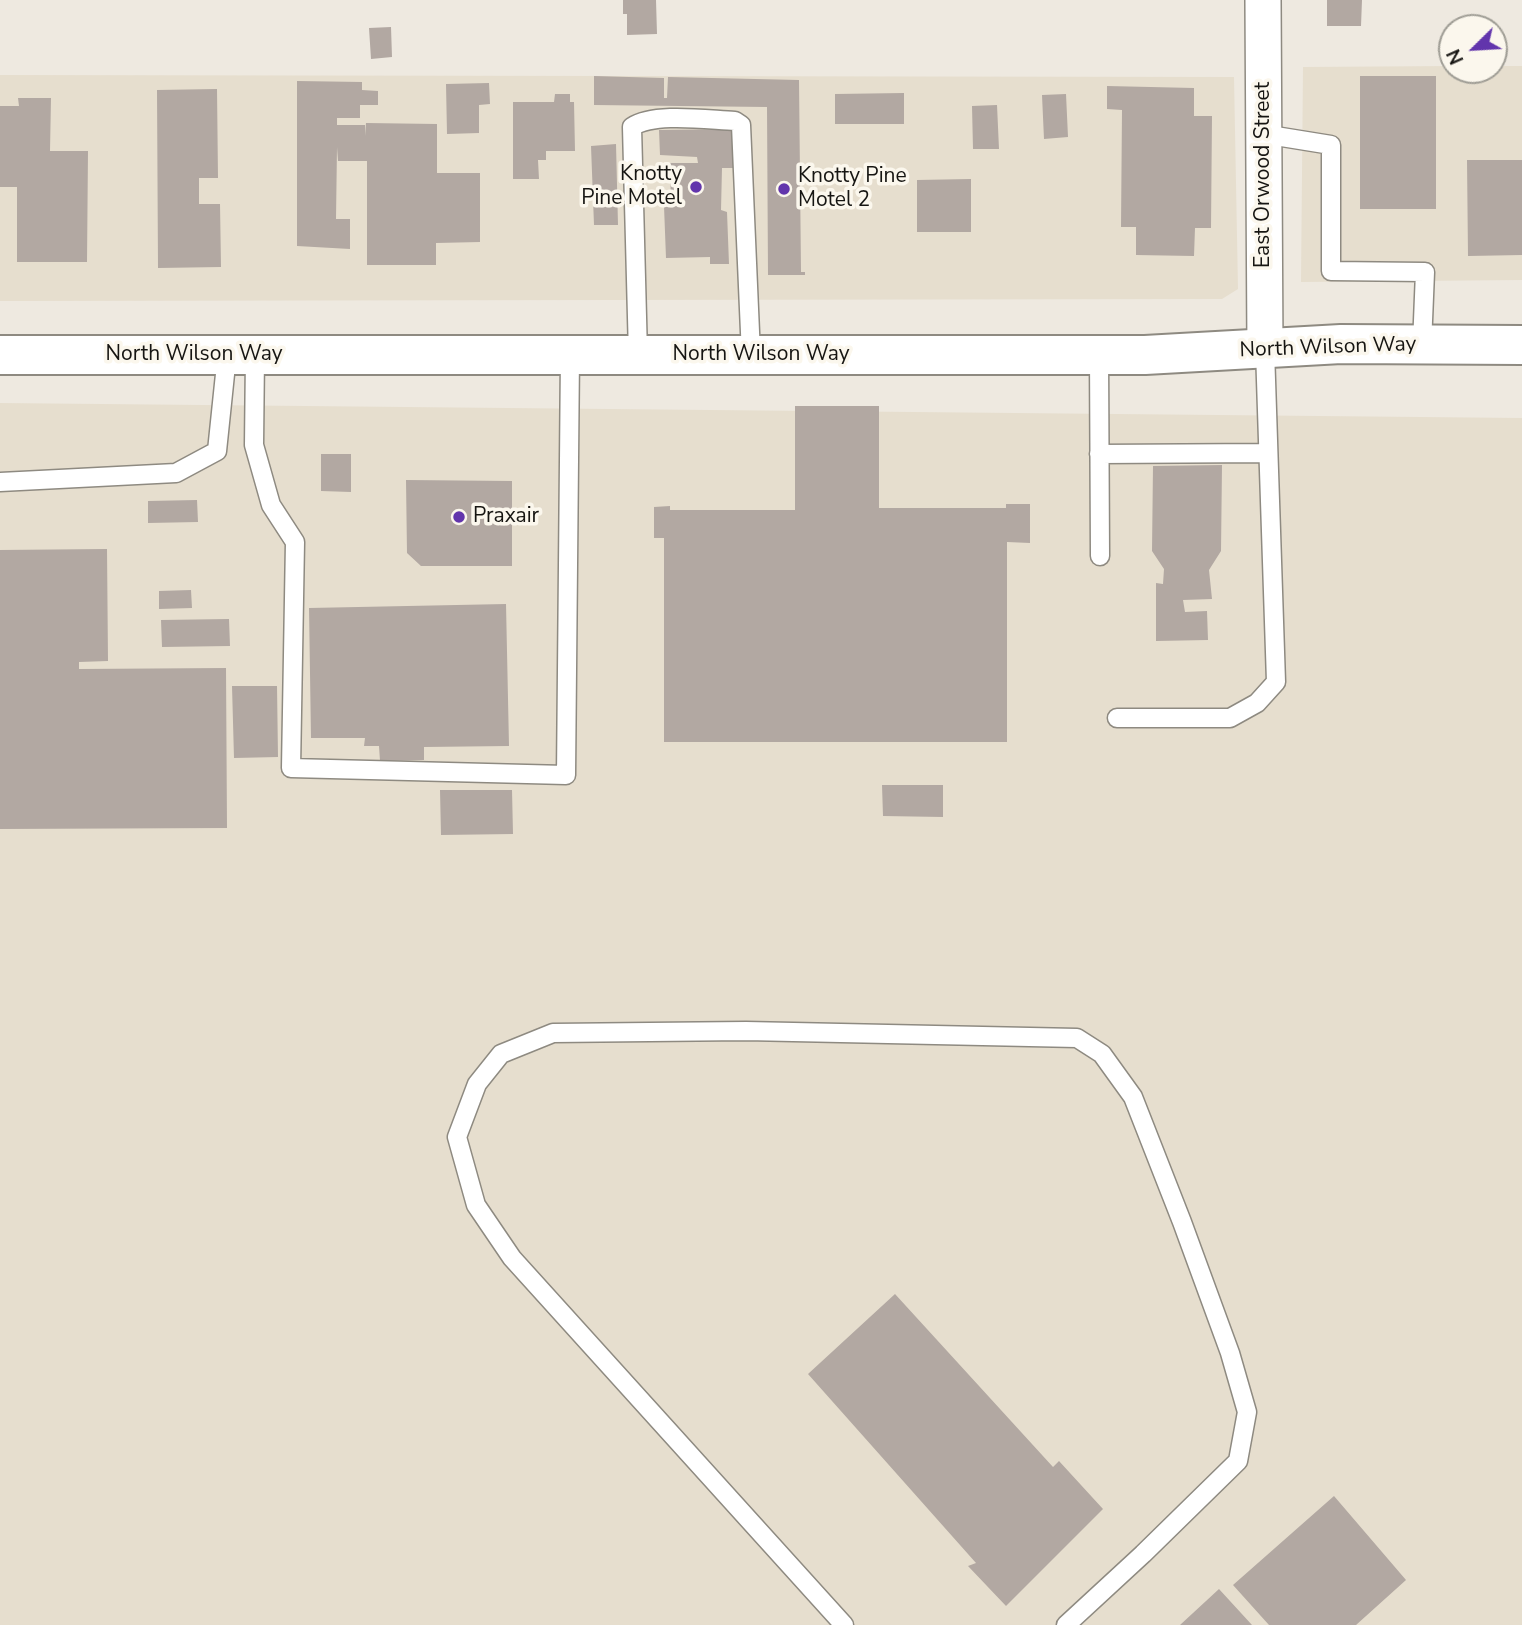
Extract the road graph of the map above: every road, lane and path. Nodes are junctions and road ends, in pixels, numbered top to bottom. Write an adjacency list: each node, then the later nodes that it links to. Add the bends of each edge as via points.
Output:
1 (1263, 0): 2 (street, East Orwood Street)
2 (1264, 134): 3 (lane, via 1331,145 1331,271 1425,272); 5 (street, East Orwood Street)
3 (1422, 345): 4 (main road, North Wilson Way); 5 (main road, North Wilson Way, via 1341,344)
4 (1522, 345)
5 (1265, 350): 11 (main road, North Wilson Way); 12 (lane)
6 (0, 355): 7 (main road, North Wilson Way)
7 (241, 355): 8 (main road, North Wilson Way); 8 (lane, via 254,445 271,505 295,542 291,768 566,775); 14 (lane, via 217,451 176,473)
8 (570, 355): 9 (main road, North Wilson Way)
9 (638, 355): 10 (main road, North Wilson Way); 10 (lane, via 632,127 656,119 735,121 741,125)
10 (751, 355): 11 (main road, North Wilson Way)
11 (1099, 355): 13 (lane)
12 (1268, 453): 13 (lane); 16 (lane, via 1276,682 1257,703 1230,718)
13 (1100, 454): 15 (lane)
14 (0, 482)
15 (1100, 556)
16 (1117, 718)
17 (844, 1625): 18 (lane, via 512,1258 476,1205 457,1138 477,1084 501,1054 553,1033 746,1031 1077,1038 1102,1054 1133,1097 1230,1353 1247,1412 1238,1461)
18 (1066, 1625)

